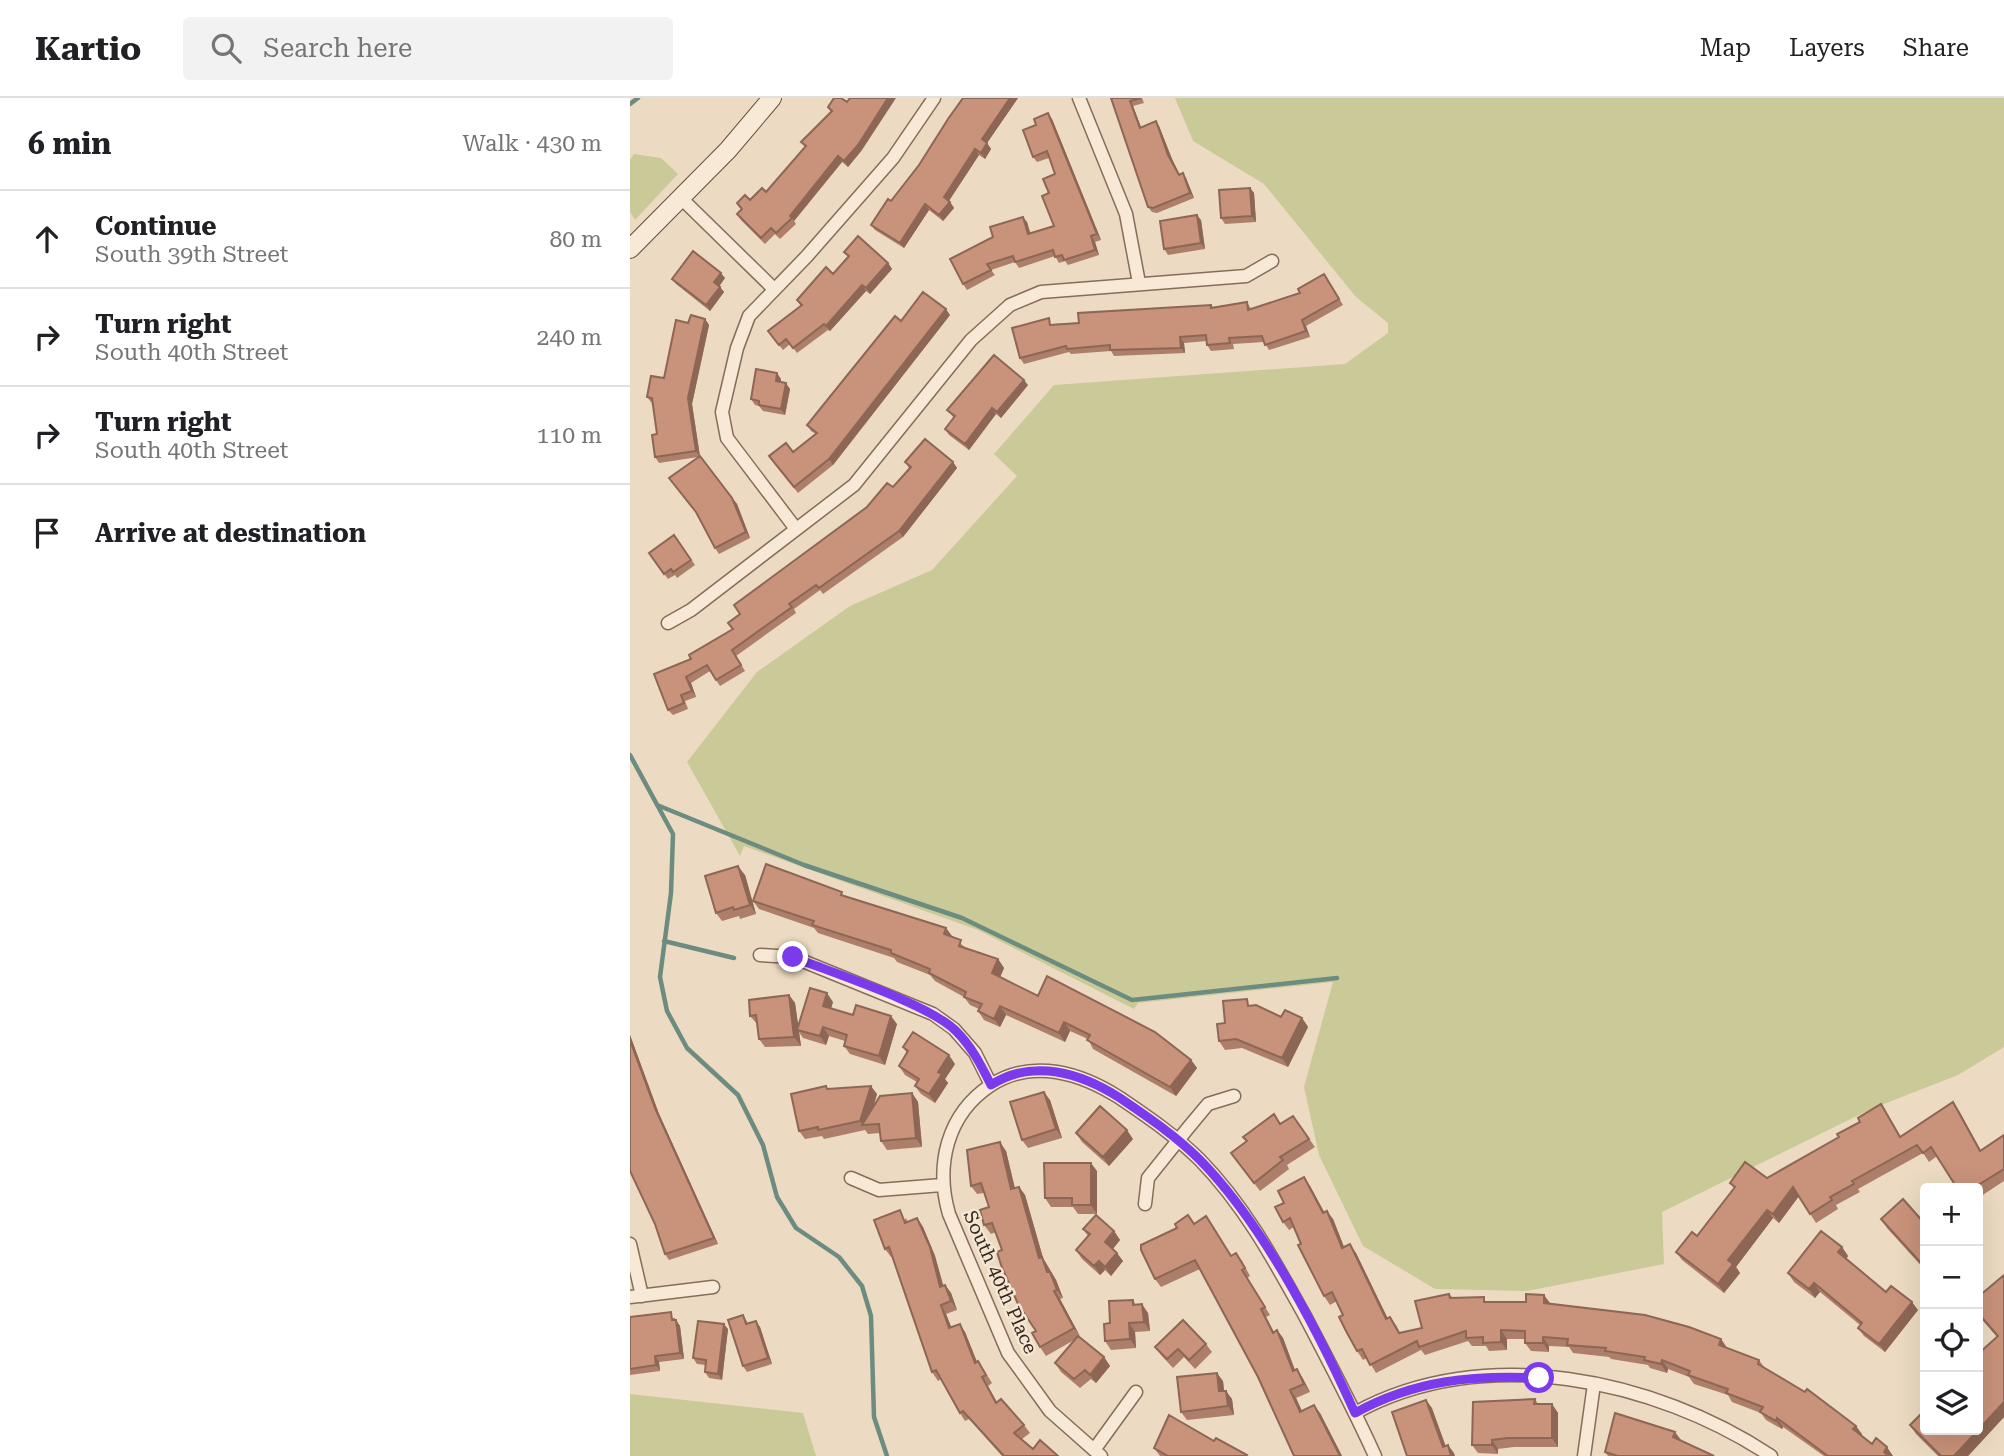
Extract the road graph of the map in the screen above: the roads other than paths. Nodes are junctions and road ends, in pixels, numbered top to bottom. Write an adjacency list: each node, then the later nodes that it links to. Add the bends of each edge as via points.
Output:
1 (772, 98): 4 (street)
2 (934, 98): 8 (street, via 893,158)
3 (1079, 98): 7 (street, via 1126,214)
4 (682, 199): 5 (street); 8 (street)
5 (630, 250)
6 (1272, 261): 7 (street, via 1246,276)
7 (1139, 283): 9 (street, via 1041,292 1010,305 971,340 854,485)
8 (774, 289): 9 (street, via 749,316 722,412 727,438)
9 (796, 529): 10 (street)
10 (668, 623)
11 (760, 955): 12 (street, via 793,957 933,1014 975,1053)
12 (991, 1085): 14 (street, via 1006,1076 1036,1071 1071,1073 1104,1088); 16 (street, South 40th Place, via 966,1108 952,1132 942,1160)
13 (1234, 1096): 14 (street, via 1208,1104)
14 (1178, 1141): 17 (street, via 1148,1178); 23 (street, via 1233,1197 1265,1244)
15 (851, 1178): 16 (street, via 879,1189)
16 (942, 1185): 24 (street, South 40th Place, via 948,1214 1008,1353 1050,1411)
17 (1145, 1204)
18 (630, 1244): 20 (street)
19 (713, 1287): 20 (street)
20 (636, 1296)
21 (1594, 1384): 23 (street, via 1487,1376 1447,1379 1389,1396); 26 (street); 27 (street, via 1696,1413)
22 (1136, 1392): 24 (street, South 40th Place)
23 (1355, 1413): 25 (street)
24 (1097, 1453)
25 (1375, 1456)
26 (1584, 1456)
27 (1771, 1456)

